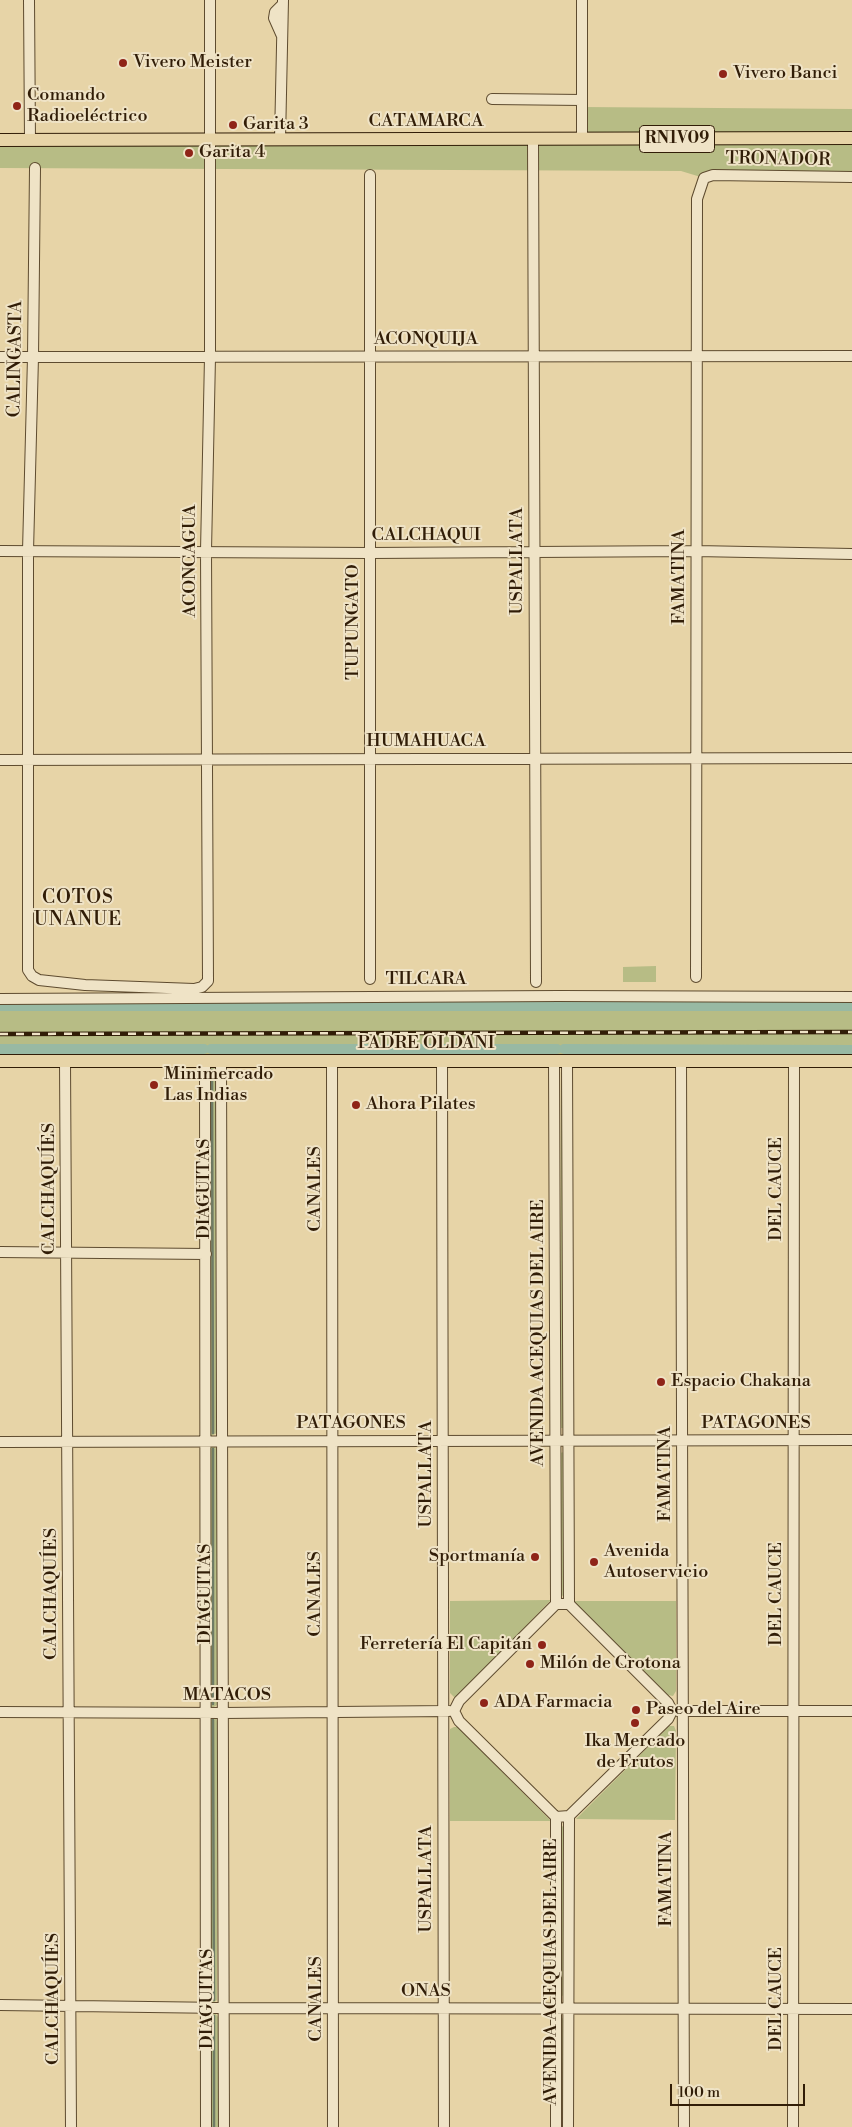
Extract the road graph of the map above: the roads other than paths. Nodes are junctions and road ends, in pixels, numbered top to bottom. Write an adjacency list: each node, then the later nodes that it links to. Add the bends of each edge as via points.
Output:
1 (29, 0): 11 (street)
2 (210, 0): 12 (street, ACONCAGUA)
3 (582, 0): 6 (street)
4 (283, 2): 13 (street)
5 (492, 99): 6 (street)
6 (582, 100): 9 (street)
7 (852, 138): 9 (main road, CATAMARCA / RN1V09)
8 (533, 139): 9 (main road, CATAMARCA / RN1V09); 13 (main road, CATAMARCA / RN1V09); 20 (street, USPALLATA)
9 (582, 139)
10 (0, 140): 11 (main road, CATAMARCA / RN1V09)
11 (30, 140): 12 (main road, CATAMARCA / RN1V09)
12 (210, 140): 13 (main road, CATAMARCA / RN1V09); 24 (street, ACONCAGUA)
13 (280, 140)
14 (35, 168): 23 (street, CALINGASTA)
15 (370, 175): 19 (street, TUPUNGATO)
16 (852, 177): 17 (street, TRONADOR, via 713,175)
17 (704, 178): 18 (street, FAMATINA, via 697,200)
18 (696, 355): 20 (street, ACONQUIJA); 21 (street, ACONQUIJA); 27 (street, FAMATINA)
19 (370, 356): 20 (street, ACONQUIJA); 24 (street, ACONQUIJA); 30 (street, TUPUNGATO)
20 (534, 356): 29 (street, USPALLATA)
21 (852, 356)
22 (0, 357): 23 (street, ACONQUIJA)
23 (33, 357): 24 (street, ACONQUIJA); 26 (street, CALINGASTA)
24 (210, 357): 28 (street, ACONCAGUA)
25 (0, 551): 26 (street, CALCHAQUI)
26 (28, 551): 28 (street, CALCHAQUI); 38 (street, CALINGASTA)
27 (696, 551): 29 (street, CALCHAQUI); 31 (street, CALCHAQUI); 34 (street, FAMATINA)
28 (206, 552): 30 (street, CALCHAQUI); 36 (street, ACONCAGUA)
29 (535, 552): 30 (street, CALCHAQUI); 33 (street, USPALLATA)
30 (370, 553): 32 (street, TUPUNGATO)
31 (852, 554)
32 (370, 758): 33 (street, HUMAHUACA); 36 (street, HUMAHUACA); 41 (street, TUPUNGATO)
33 (535, 758): 34 (street, HUMAHUACA); 42 (street, USPALLATA)
34 (697, 758): 35 (street, HUMAHUACA); 40 (street, FAMATINA)
35 (852, 758)
36 (208, 759): 38 (street, HUMAHUACA); 39 (street, ACONCAGUA, via 208,982 194,989 84,985 39,980)
37 (0, 760): 38 (street, HUMAHUACA)
38 (29, 760): 39 (street, CALINGASTA)
39 (28, 970)
40 (696, 977)
41 (370, 979)
42 (536, 982)
43 (852, 997): 44 (street, TILCARA)
44 (0, 999)
45 (221, 1061): 46 (main road, PADRE OLDANI); 54 (main road, PADRE OLDANI); 59 (street, DIAGUITAS)
46 (332, 1061): 47 (main road, PADRE OLDANI); 60 (street, CANALES)
47 (442, 1061): 48 (main road, PADRE OLDANI); 61 (street, USPALLATA)
48 (561, 1061): 49 (main road, PADRE OLDANI); 62 (street, AVENIDA ACEQUIAS DEL AIRE); 63 (street, AVENIDA ACEQUIAS DEL AIRE)
49 (681, 1061): 50 (main road, PADRE OLDANI); 64 (street, FAMATINA)
50 (794, 1061): 51 (main road, PADRE OLDANI); 65 (street, DEL CAUCE)
51 (852, 1061)
52 (0, 1062): 53 (main road, PADRE OLDANI)
53 (65, 1062): 54 (main road, PADRE OLDANI); 56 (street, CALCHAQUÍES)
54 (206, 1062): 57 (street, DIAGUITAS)
55 (0, 1252): 56 (street)
56 (66, 1252): 57 (street); 67 (street, CALCHAQUÍES)
57 (206, 1254): 58 (street, DIAGUITAS)
58 (206, 1440): 59 (street, PATAGONES); 67 (street, PATAGONES); 79 (street, DIAGUITAS)
59 (222, 1440): 60 (street, PATAGONES); 80 (street, DIAGUITAS)
60 (332, 1440): 61 (street, PATAGONES); 78 (street, CANALES)
61 (443, 1440): 62 (street, PATAGONES); 71 (street, USPALLATA)
62 (556, 1440): 63 (street, PATAGONES); 69 (street, AVENIDA ACEQUIAS DEL AIRE)
63 (568, 1440): 64 (street, PATAGONES); 70 (street, AVENIDA ACEQUIAS DEL AIRE)
64 (682, 1440): 65 (street, PATAGONES); 73 (street, FAMATINA)
65 (793, 1440): 66 (street, PATAGONES); 74 (street, DEL CAUCE)
66 (852, 1440)
67 (67, 1441): 68 (street, PATAGONES); 77 (street, CALCHAQUÍES)
68 (0, 1442)
69 (556, 1604): 70 (street); 71 (street)
70 (569, 1604): 72 (street, via 668,1703)
71 (448, 1711): 78 (street, MATACOS); 82 (street, AVENIDA ACEQUIAS DEL AIRE); 88 (street, USPALLATA)
72 (672, 1711): 73 (street); 81 (street, AVENIDA ACEQUIAS DEL AIRE, via 668,1719)
73 (684, 1711): 74 (street); 91 (street, FAMATINA)
74 (793, 1711): 75 (street); 92 (street, DEL CAUCE)
75 (852, 1711)
76 (0, 1712): 77 (street, MATACOS)
77 (68, 1712): 79 (street, MATACOS); 84 (street, CALCHAQUÍES)
78 (333, 1712): 80 (street, MATACOS); 87 (street, CANALES)
79 (206, 1713): 80 (street, MATACOS); 85 (street, DIAGUITAS)
80 (223, 1713): 86 (street, DIAGUITAS)
81 (568, 1816): 82 (street, AVENIDA ACEQUIAS DEL AIRE); 90 (street, AVENIDA ACEQUIAS DEL AIRE)
82 (556, 1817): 89 (street, AVENIDA ACEQUIAS DEL AIRE)
83 (0, 2005): 84 (street, ONAS)
84 (70, 2005): 85 (street, ONAS); 94 (street, CALCHAQUÍES)
85 (206, 2008): 86 (street, ONAS); 95 (street, DIAGUITAS)
86 (224, 2008): 87 (street, ONAS); 96 (street, DIAGUITAS)
87 (333, 2008): 88 (street, ONAS); 97 (street, CANALES)
88 (443, 2009): 89 (street, ONAS); 98 (street, USPALLATA)
89 (556, 2009): 90 (street, ONAS); 99 (street, AVENIDA ACEQUIAS DEL AIRE)
90 (568, 2009): 91 (street, ONAS); 100 (street, AVENIDA ACEQUIAS DEL AIRE)
91 (684, 2009): 92 (street, ONAS); 101 (street, FAMATINA)
92 (793, 2009): 93 (street, ONAS); 102 (street, DEL CAUCE)
93 (852, 2009)
94 (71, 2127)
95 (206, 2127)
96 (224, 2127)
97 (333, 2127)
98 (444, 2127)
99 (556, 2127)
100 (568, 2127)
101 (684, 2127)
102 (793, 2127)

